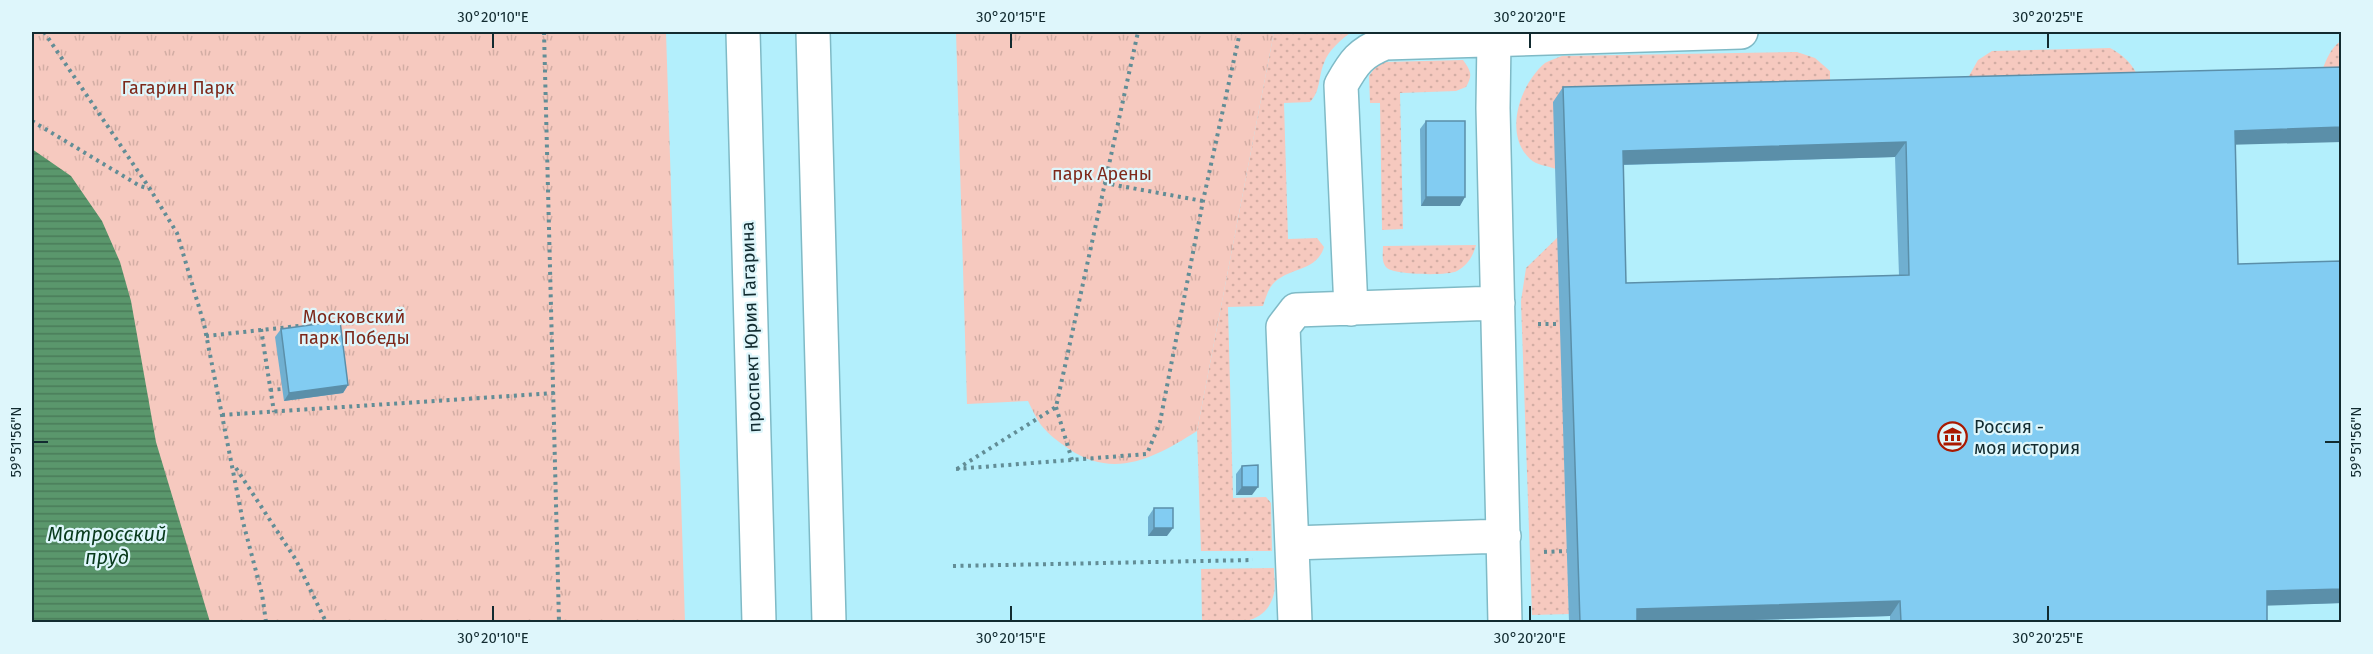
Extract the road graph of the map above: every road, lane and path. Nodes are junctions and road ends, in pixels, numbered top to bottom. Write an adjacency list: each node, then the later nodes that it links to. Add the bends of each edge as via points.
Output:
1 (44, 32): 11 (path)
2 (543, 32): 20 (path)
3 (743, 32): 32 (main road, проспект Юрия Гагарина)
4 (813, 32): 33 (main road)
5 (1138, 32): 10 (path)
6 (1240, 32): 12 (path)
7 (1741, 32): 8 (main road)
8 (1494, 39): 13 (main road); 14 (main road, via 1385,43 1366,51 1341,85)
9 (32, 121): 11 (path)
10 (1104, 183): 12 (path); 21 (path)
11 (150, 189): 17 (path, via 177,233)
12 (1203, 201): 24 (path, via 1160,422 1147,454)
13 (1498, 303): 14 (main road); 26 (main road)
14 (1351, 309): 27 (main road, via 1296,310 1283,327)
15 (317, 324): 16 (path)
16 (261, 329): 17 (path); 19 (path)
17 (206, 336): 23 (path)
18 (282, 389): 19 (path)
19 (270, 390): 22 (path)
20 (555, 393): 22 (path); 31 (path)
21 (1056, 407): 24 (path); 24 (path, via 956,469)
22 (274, 412): 23 (path)
23 (222, 415): 25 (path)
24 (1072, 460)
25 (234, 465): 29 (path); 30 (path, via 296,560)
26 (1504, 536): 27 (main road); 35 (main road)
27 (1292, 551): 28 (path); 34 (main road)
28 (953, 566)
29 (266, 622)
30 (326, 622)
31 (559, 622)
32 (759, 622)
33 (829, 622)
34 (1295, 622)
35 (1505, 622)

